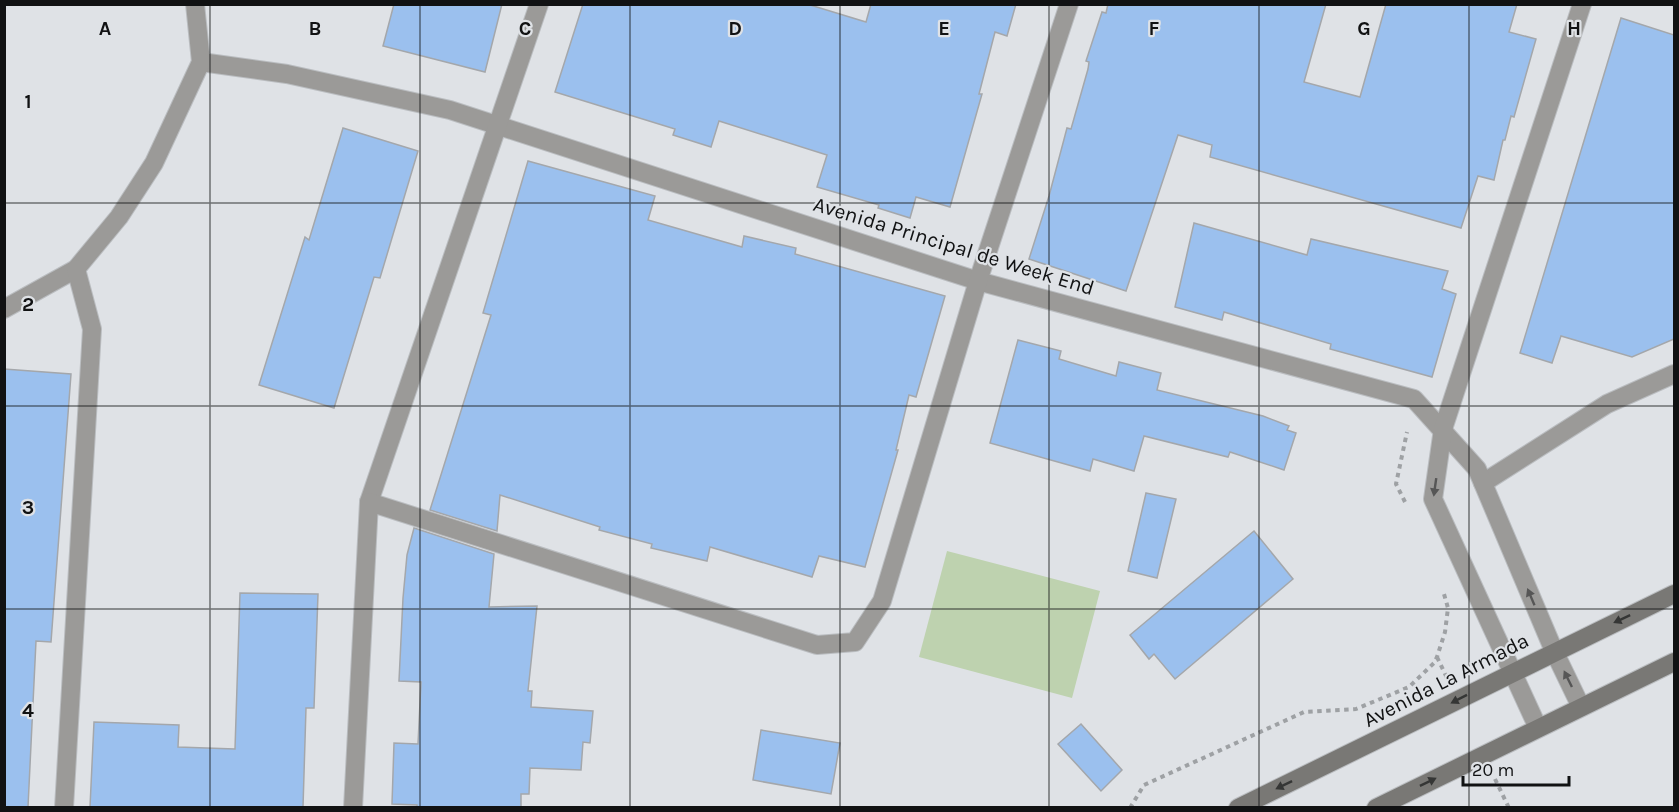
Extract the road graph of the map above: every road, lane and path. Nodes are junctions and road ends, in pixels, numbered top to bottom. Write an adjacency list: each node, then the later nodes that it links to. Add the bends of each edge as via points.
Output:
1 (195, 4): 5 (street)
2 (539, 4): 6 (street)
3 (1069, 4): 8 (street)
4 (1582, 4): 12 (street)
5 (201, 62): 6 (street, Avenida Principal de Week End, via 366,89); 7 (street, via 154,163 119,217)
6 (500, 124): 8 (street, Avenida Principal de Week End); 14 (street)
7 (76, 269): 9 (street); 23 (street, via 92,329)
8 (978, 281): 11 (street, Avenida Principal de Week End); 14 (street, via 882,601 855,642 817,645)
9 (4, 309)
10 (1674, 374): 13 (street, via 1607,405)
11 (1414, 399): 12 (street); 15 (path, via 1396,484)
12 (1443, 429): 13 (street, via 1477,469); 20 (street, one-way to 20, via 1433,500)
13 (1483, 483): 18 (street, one-way to 13)
14 (369, 502): 24 (street)
15 (1406, 504)
16 (1442, 586): 25 (path, via 1448,608 1445,632 1434,663 1409,687 1356,709 1304,712 1144,785)
17 (1674, 594): 18 (main road, Avenida La Armada, one-way to 18)
18 (1554, 651): 20 (main road, Avenida La Armada); 21 (street, one-way to 18)
19 (1674, 662): 21 (main road)
20 (1511, 673): 22 (street); 26 (main road, Avenida La Armada, one-way to 26)
21 (1581, 707): 22 (main road)
22 (1538, 728): 27 (main road, one-way to 22)
23 (64, 807)
24 (353, 807)
25 (1130, 807)
26 (1239, 807)
27 (1376, 807)

